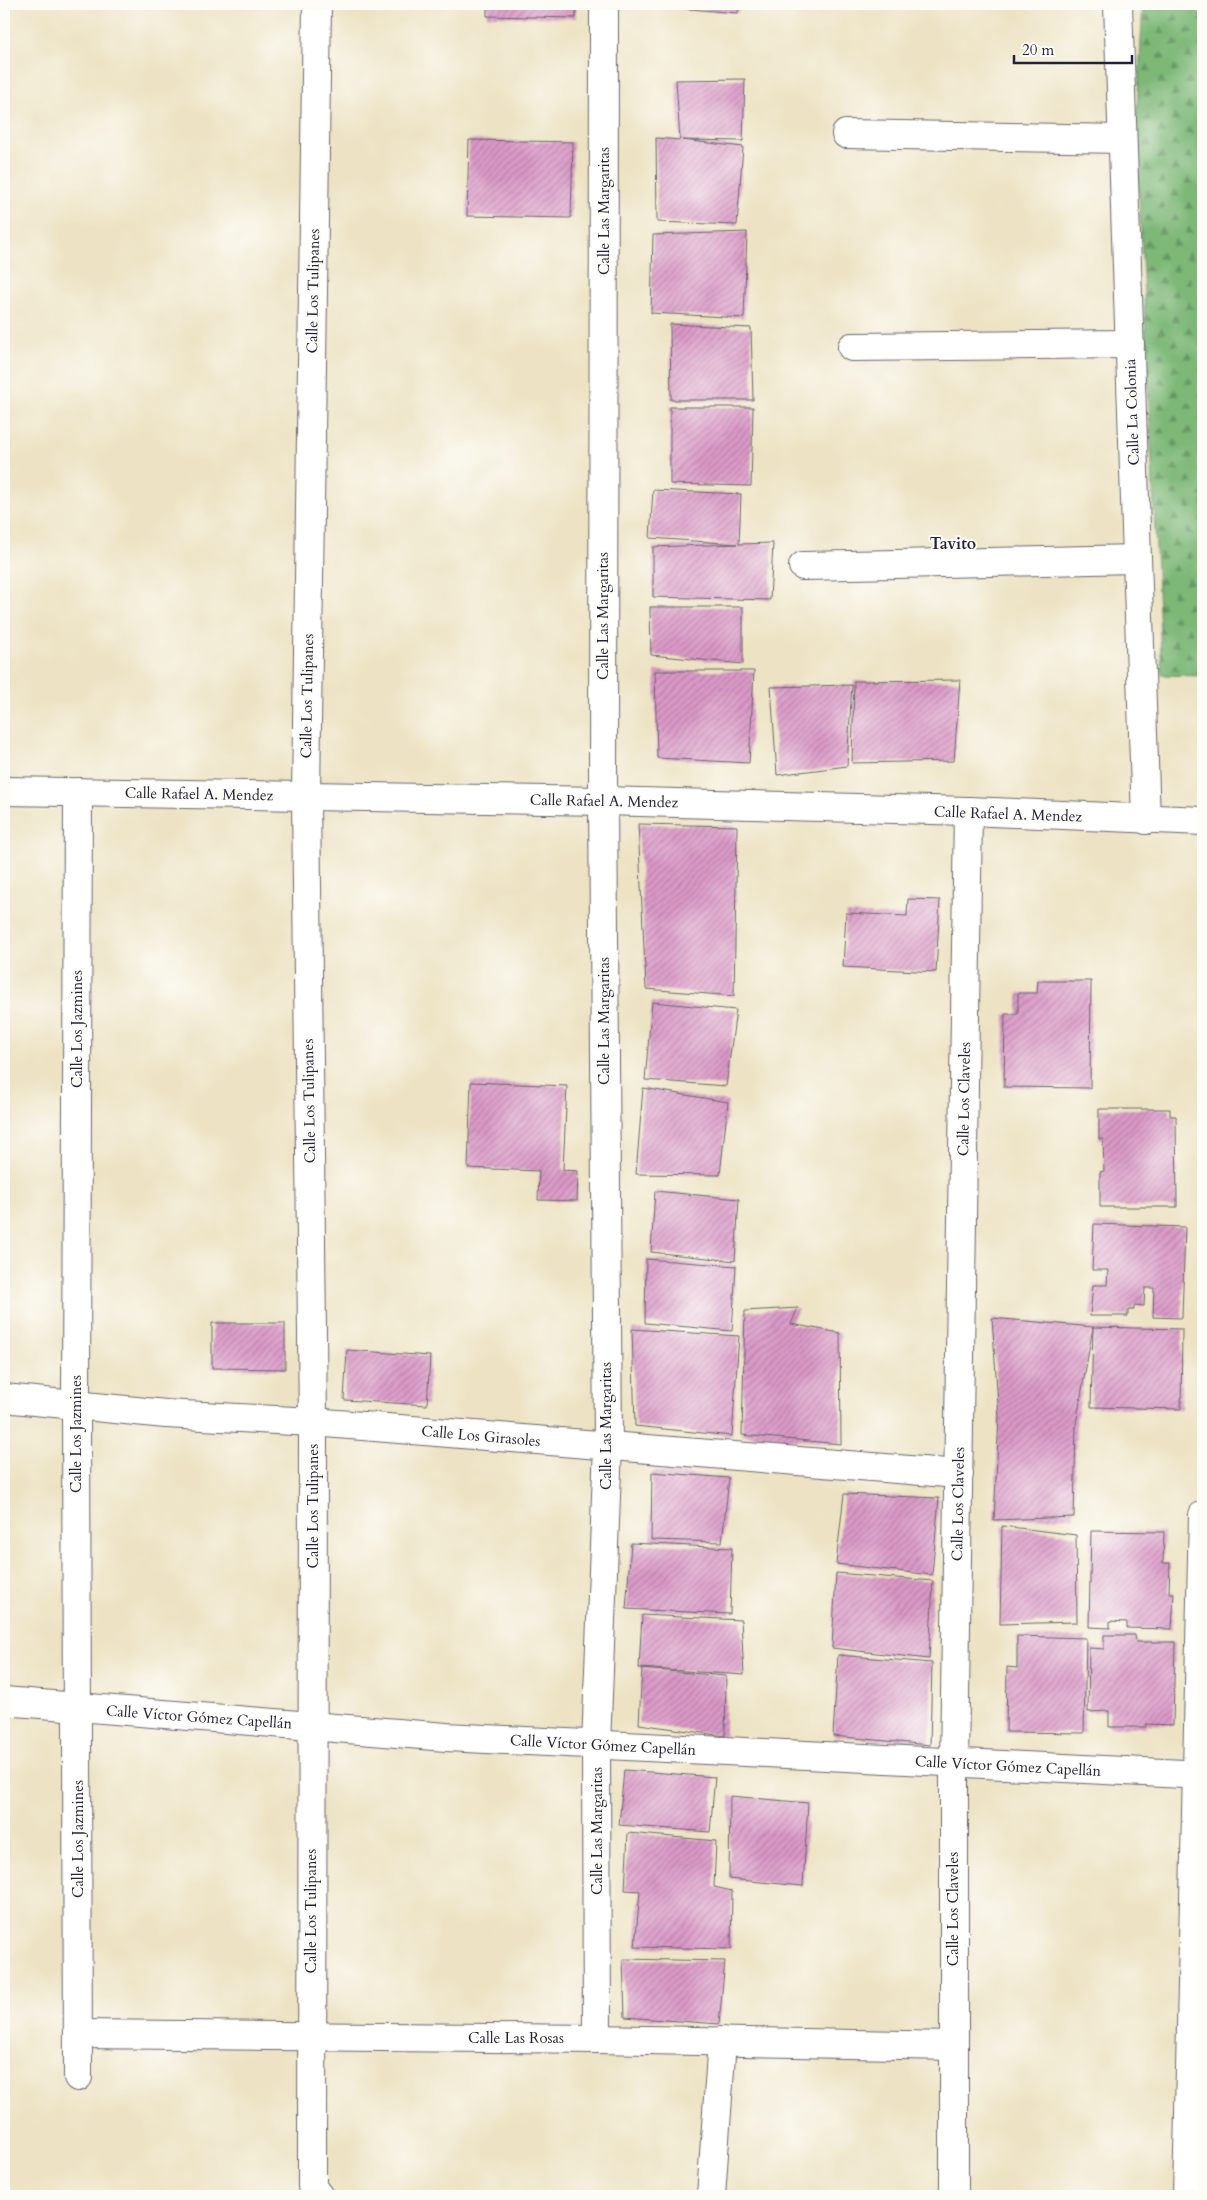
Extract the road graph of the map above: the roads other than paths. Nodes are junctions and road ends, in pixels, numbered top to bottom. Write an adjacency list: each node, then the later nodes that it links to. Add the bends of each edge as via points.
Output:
1 (318, 4): 12 (street, Calle Los Tulipanes)
2 (604, 4): 13 (street, Calle Las Margaritas)
3 (1118, 4): 5 (street, Calle La Colonia)
4 (846, 134): 5 (street)
5 (1122, 139): 6 (street, Calle La Colonia)
6 (1130, 344): 7 (street); 8 (street, Calle La Colonia)
7 (852, 347)
8 (1137, 559): 9 (street); 15 (street, Calle La Colonia)
9 (803, 566)
10 (4, 791): 11 (street, Calle Rafael A. Mendez)
11 (78, 792): 12 (street, Calle Rafael A. Mendez); 18 (street, Calle Los Jazmines)
12 (306, 796): 13 (street, Calle Rafael A. Mendez); 19 (street, Calle Los Tulipanes)
13 (603, 801): 14 (street, Calle Rafael A. Mendez); 20 (street, Calle Las Margaritas)
14 (968, 811): 15 (street, Calle Rafael A. Mendez); 21 (street, Calle Los Claveles)
15 (1146, 820): 16 (street, Calle Rafael A. Mendez)
16 (1203, 821)
17 (4, 1398): 18 (street, Calle Los Girasoles)
18 (76, 1405): 19 (street, Calle Los Girasoles, via 166,1414); 24 (street, Calle Los Jazmines)
19 (313, 1422): 20 (street, Calle Los Girasoles); 25 (street, Calle Los Tulipanes)
20 (608, 1446): 21 (street, Calle Los Girasoles); 26 (street, Calle Las Margaritas)
21 (958, 1474): 27 (street, Calle Los Claveles)
22 (1203, 1515): 28 (street)
23 (4, 1701): 24 (street, Calle Víctor Gómez Capellán)
24 (78, 1707): 25 (street, Calle Víctor Gómez Capellán); 29 (street, Calle Los Jazmines)
25 (311, 1725): 26 (street, Calle Víctor Gómez Capellán); 30 (street, Calle Los Tulipanes)
26 (596, 1745): 27 (street, Calle Víctor Gómez Capellán); 31 (street, Calle Las Margaritas)
27 (954, 1764): 28 (street, Calle Víctor Gómez Capellán); 33 (street, Calle Los Claveles)
28 (1200, 1774): 38 (street)
29 (79, 2034): 30 (street, Calle Las Rosas); 34 (street, Calle Los Jazmines)
30 (311, 2037): 31 (street, Calle Las Rosas); 35 (street, Calle Los Tulipanes, via 312,2187)
31 (597, 2038): 32 (street, Calle Las Rosas)
32 (722, 2041): 33 (street, Calle Las Rosas); 36 (street)
33 (953, 2046): 37 (street, Calle Los Claveles)
34 (78, 2077)
35 (319, 2196)
36 (711, 2196)
37 (954, 2196)
38 (1187, 2196)

